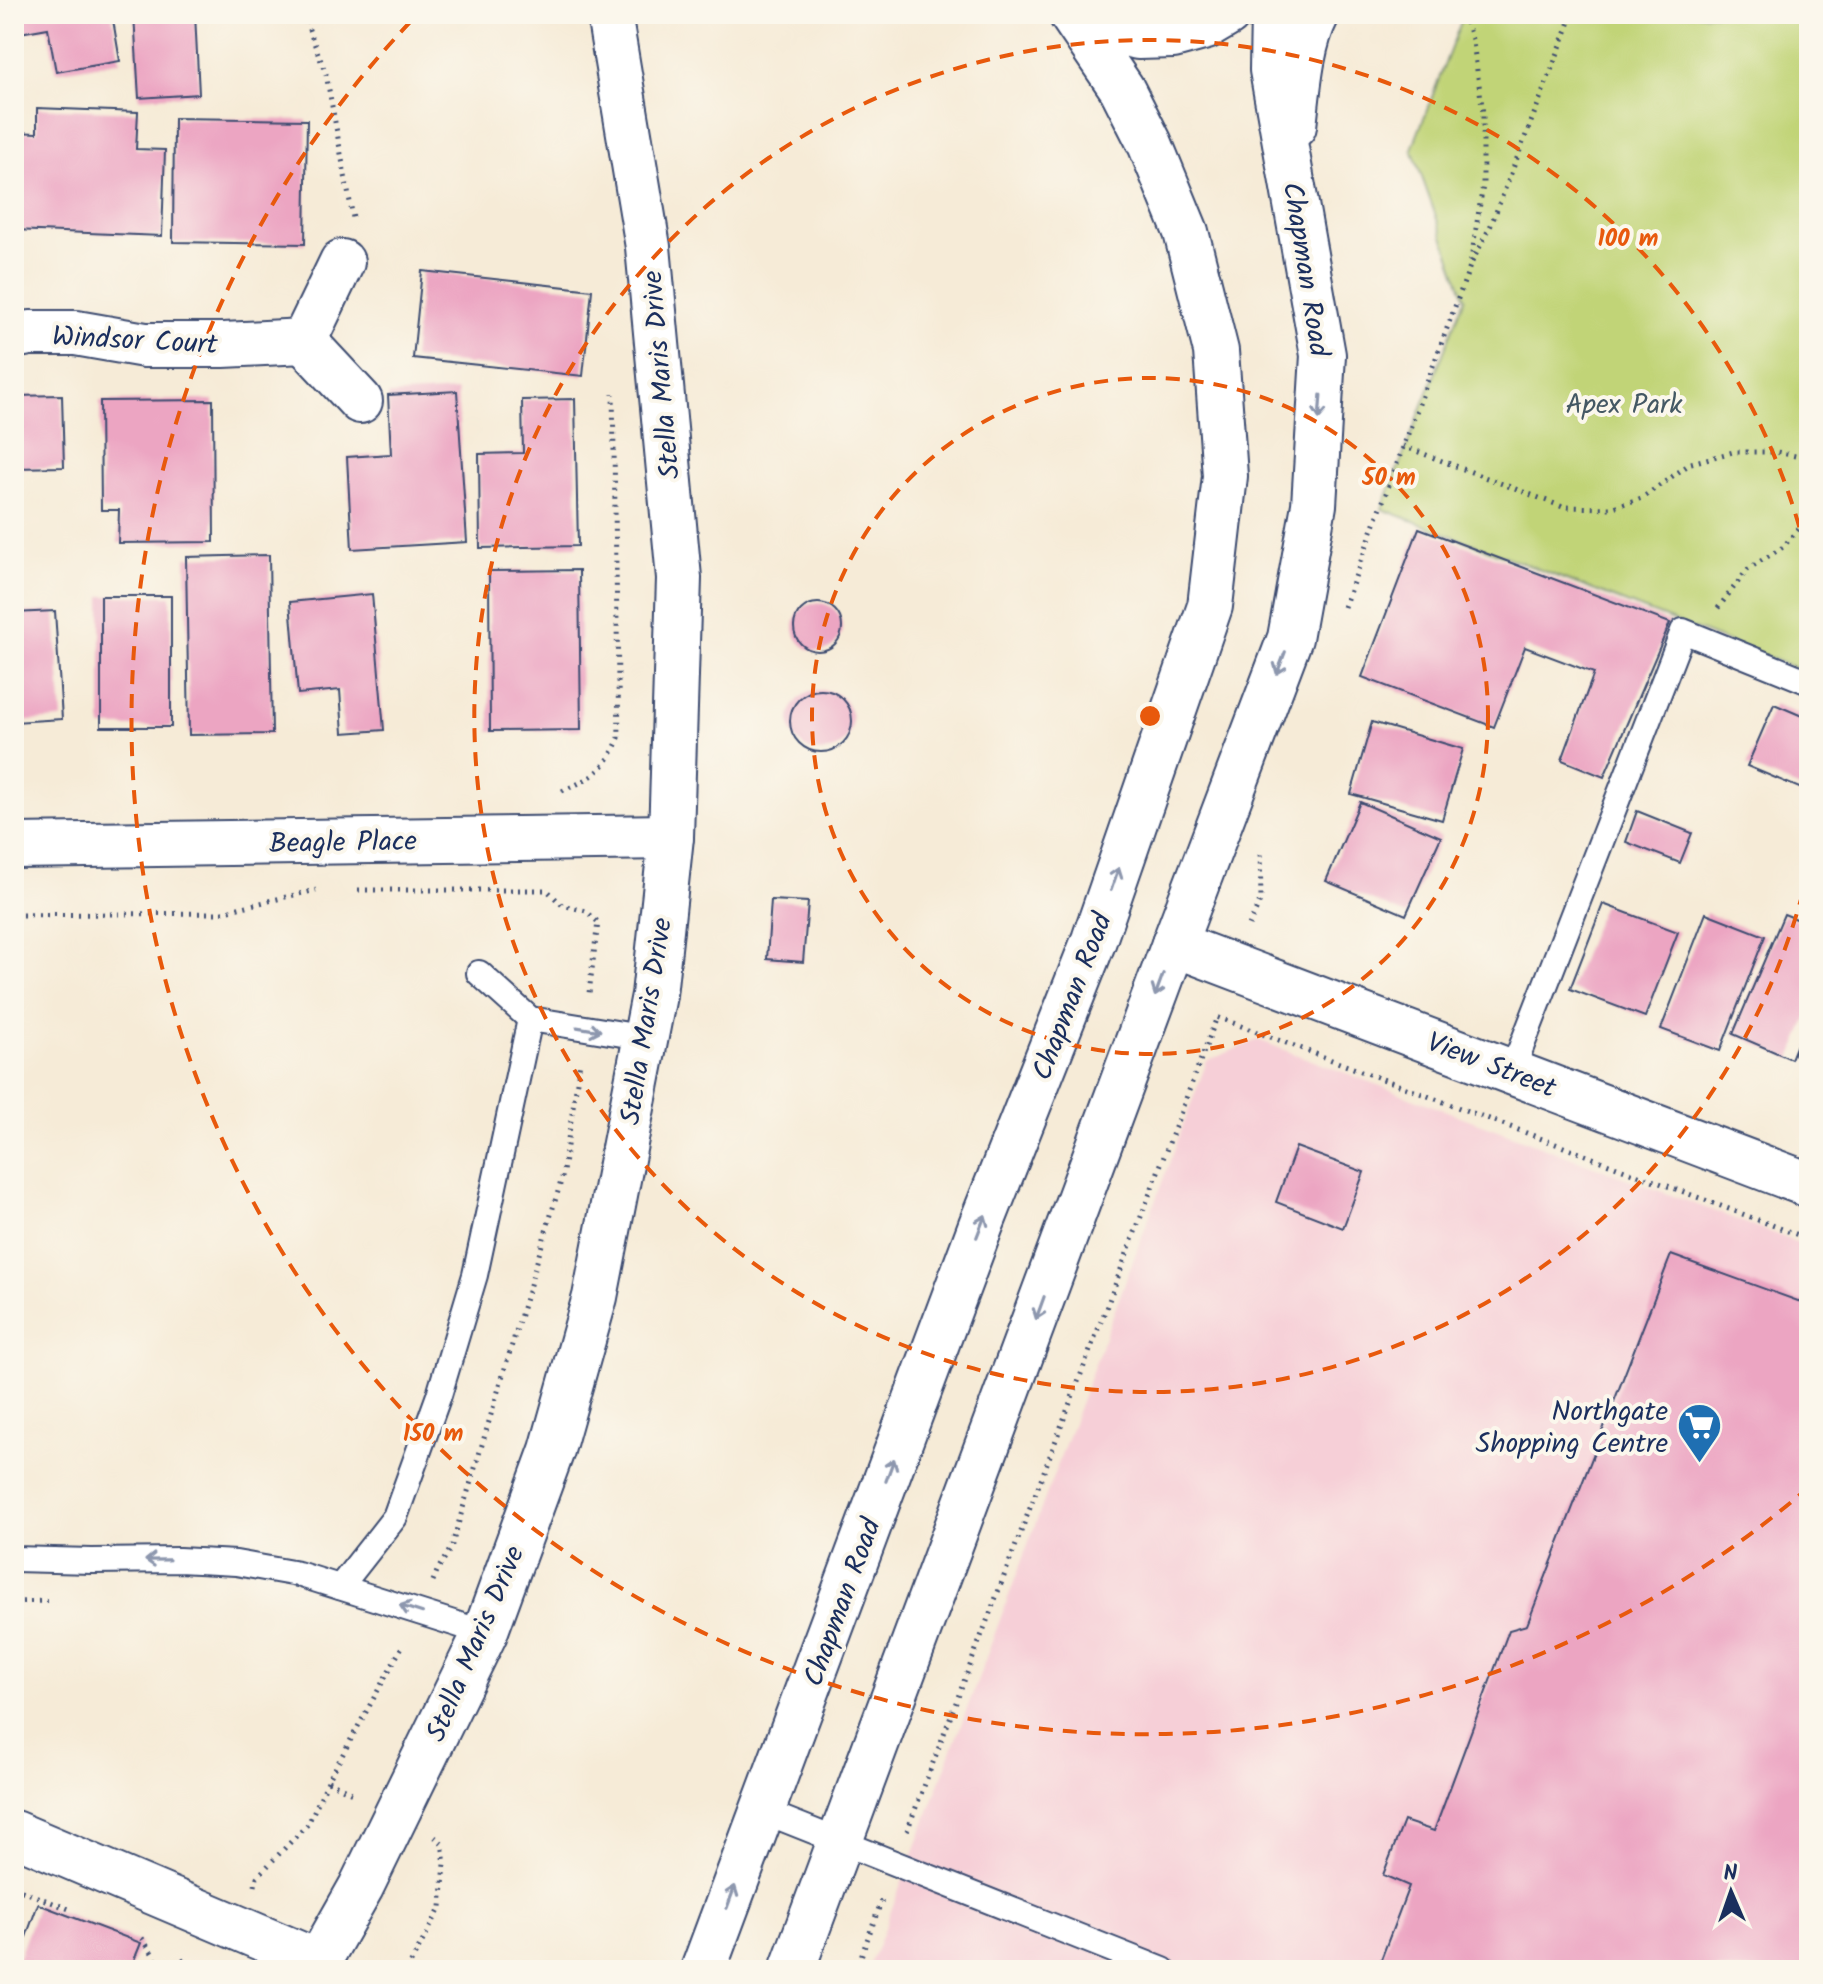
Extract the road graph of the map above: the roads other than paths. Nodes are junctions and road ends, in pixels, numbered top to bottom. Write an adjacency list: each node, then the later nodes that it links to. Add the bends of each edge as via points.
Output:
1 (609, 14): 13 (main road, Stella Maris Drive, via 648,247 679,578)
2 (1071, 14): 24 (main road, Chapman Road, one-way to 2, via 981,1225 1094,940 1210,606 1225,476 1216,351 1186,232 1150,144 1122,89)
3 (1082, 14): 4 (main road, via 1104,28 1138,37 1173,36)
4 (1228, 14)
5 (1273, 14): 7 (main road, Chapman Road, via 1272,70)
6 (1317, 14): 7 (main road, via 1298,87)
7 (1290, 164): 15 (main road, Chapman Road, one-way to 15, via 1323,355 1314,505 1290,638)
8 (342, 262): 10 (main road)
9 (14, 336): 10 (main road, Windsor Court, via 76,333 145,345)
10 (304, 341): 11 (main road)
11 (360, 401)
12 (1809, 682): 19 (lane, via 1683,631)
13 (671, 837): 14 (main road, Beagle Place); 18 (main road, Stella Maris Drive)
14 (14, 846)
15 (1174, 944): 19 (main road, View Street); 26 (main road, Chapman Road, one-way to 26)
16 (479, 973): 17 (lane)
17 (530, 1019): 18 (lane, one-way to 18); 22 (lane, via 475,1275 439,1395 395,1517)
18 (647, 1038): 23 (main road, Stella Maris Drive, via 595,1297 552,1450)
19 (1512, 1071): 20 (main road, View Street)
20 (1809, 1185)
21 (14, 1559): 22 (lane, one-way to 21, via 236,1563)
22 (340, 1587): 23 (lane, one-way to 22)
23 (485, 1633): 27 (main road, Stella Maris Drive, via 361,1887)
24 (763, 1811): 26 (lane); 28 (main road, Chapman Road, one-way to 24)
25 (14, 1833): 27 (main road)
26 (841, 1841): 29 (main road, Chapman Road); 30 (lane)
27 (316, 1966)
28 (703, 1970)
29 (792, 1970)
30 (1163, 1970)

